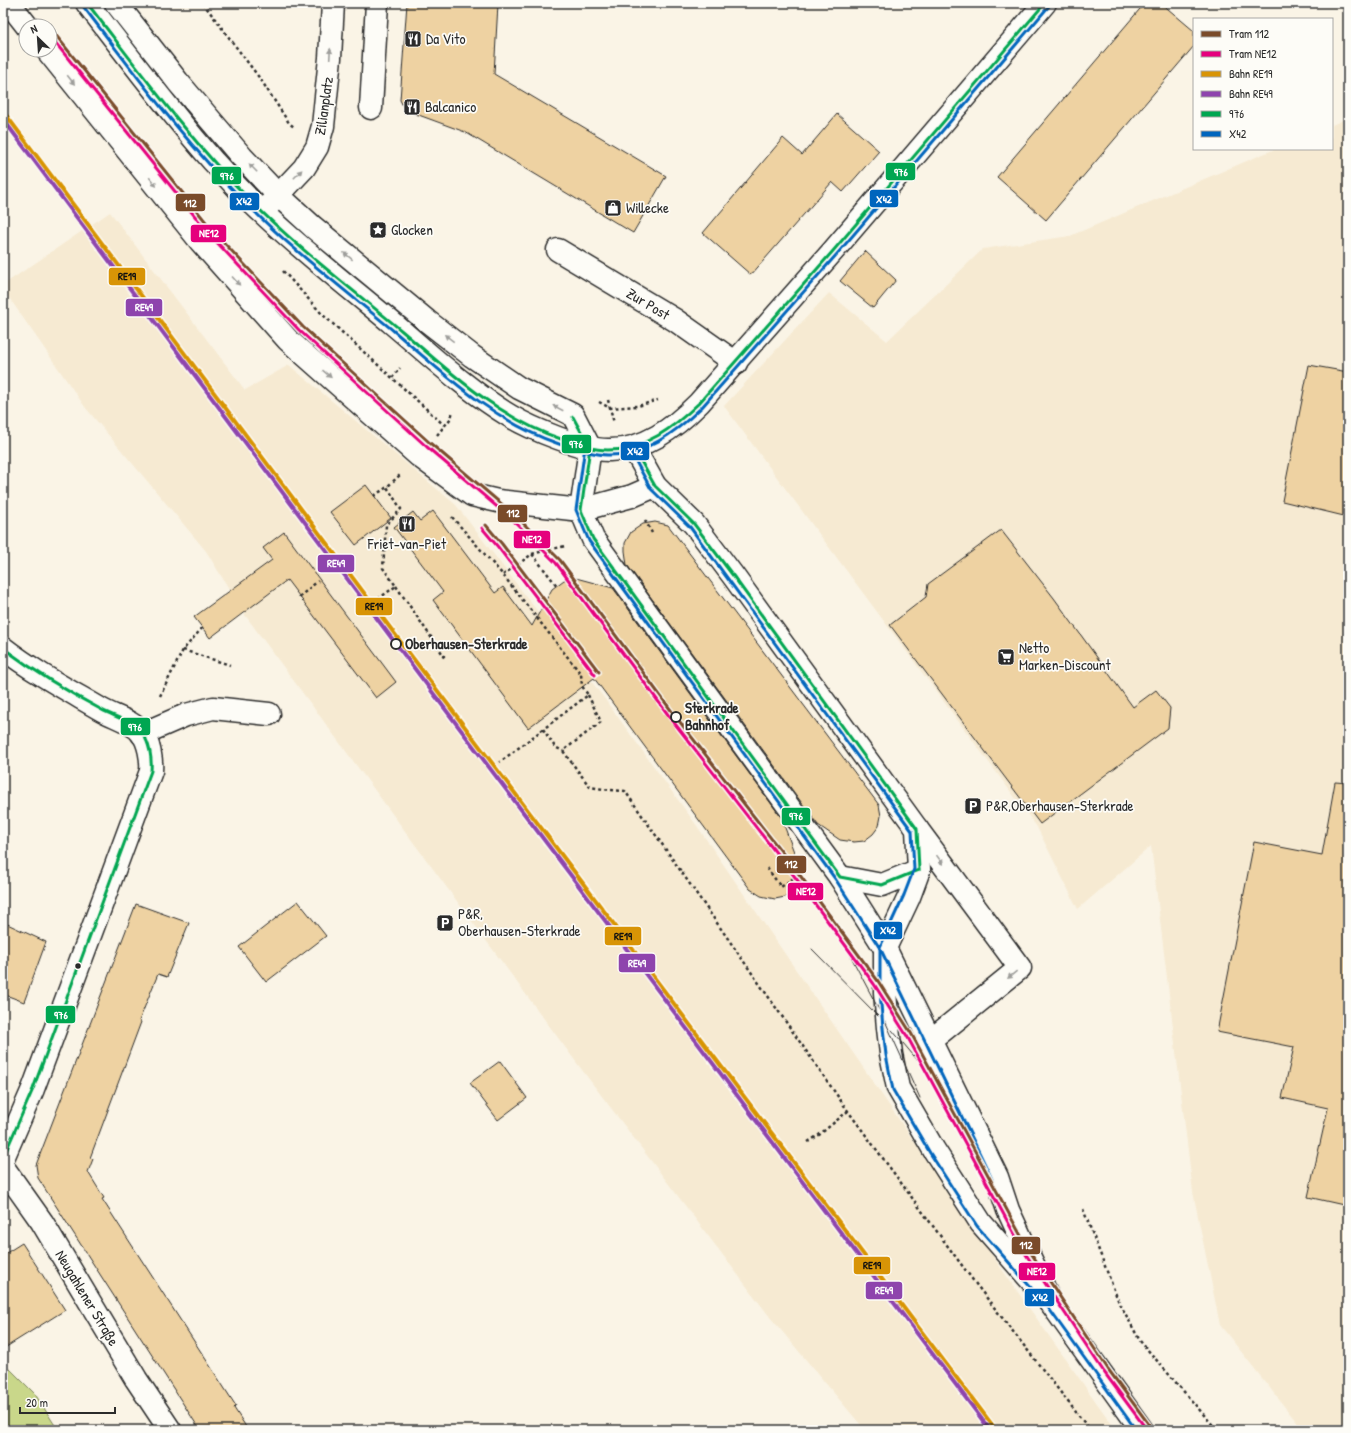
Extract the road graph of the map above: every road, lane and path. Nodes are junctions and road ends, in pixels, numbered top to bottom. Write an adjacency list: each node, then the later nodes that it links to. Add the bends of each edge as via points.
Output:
1 (9, 3): 8 (main road)
2 (87, 3): 13 (main road, via 161,99)
3 (116, 3): 12 (main road, one-way to 3, via 178,82)
4 (203, 3): 11 (path, via 261,80 289,123)
5 (333, 3): 12 (main road, Zilianplatz, one-way to 5, via 304,168 317,147 323,126)
6 (377, 3): 10 (main road)
7 (1045, 3): 15 (main road)
8 (21, 18)
9 (53, 58): 24 (main road, one-way to 24, via 201,242 288,340 419,456 472,495 498,501)
10 (371, 108)
11 (298, 131)
12 (278, 195): 13 (main road, Zilianplatz); 21 (main road, one-way to 12, via 572,415 519,388 472,356 313,227)
13 (261, 212): 21 (main road, via 464,384 510,416 556,437)
14 (558, 250): 15 (main road, Zur Post, via 675,320)
15 (736, 363): 20 (main road, via 685,417 662,434)
16 (400, 368): 17 (path)
17 (392, 378)
18 (593, 399): 19 (path, via 610,408 638,406)
19 (663, 399)
20 (633, 447): 21 (main road, via 620,450); 22 (main road)
21 (590, 448): 24 (main road)
22 (655, 486): 24 (main road, via 632,496); 43 (main road, via 694,524)
23 (387, 487): 28 (path, via 401,509 386,525 383,568)
24 (581, 510): 44 (main road, via 593,539)
25 (448, 514): 26 (path)
26 (503, 575): 29 (path, via 532,554); 37 (path, via 581,674 582,686)
27 (318, 581): 30 (path)
28 (396, 586): 31 (path); 35 (path, via 444,656)
29 (558, 587)
30 (299, 597)
31 (378, 599)
32 (203, 627): 34 (path)
33 (3, 648): 40 (main road, via 36,671 124,720)
34 (183, 650): 36 (path); 40 (path)
35 (440, 659)
36 (230, 665)
37 (588, 695): 39 (path); 41 (path, via 601,722)
38 (269, 714): 40 (main road, via 213,708 186,715)
39 (543, 729): 41 (path, via 555,747); 42 (path)
40 (142, 734): 52 (main road, via 150,753 151,771 33,1089)
41 (563, 751): 50 (path, via 590,786 625,791)
42 (500, 762)
43 (917, 829): 46 (main road); 49 (main road, one-way to 49, via 1020,968)
44 (824, 854): 45 (path, via 781,887); 47 (main road)
45 (767, 868)
46 (919, 870): 47 (main road, via 882,886); 48 (main road)
47 (840, 877): 48 (main road)
48 (885, 948): 49 (main road); 55 (main road, via 888,1028 898,1088 981,1223)
49 (930, 1041): 55 (main road, via 997,1177 1008,1210)
50 (848, 1111): 51 (path); 57 (path, via 975,1283)
51 (808, 1142)
52 (3, 1158)
53 (3, 1167): 56 (main road, Neugahlener Straße, via 42,1222 136,1379)
54 (1083, 1209): 59 (path, via 1118,1300 1140,1341)
55 (1052, 1303): 58 (main road)
56 (170, 1430)
57 (1090, 1430)
58 (1142, 1430)
59 (1217, 1430)

